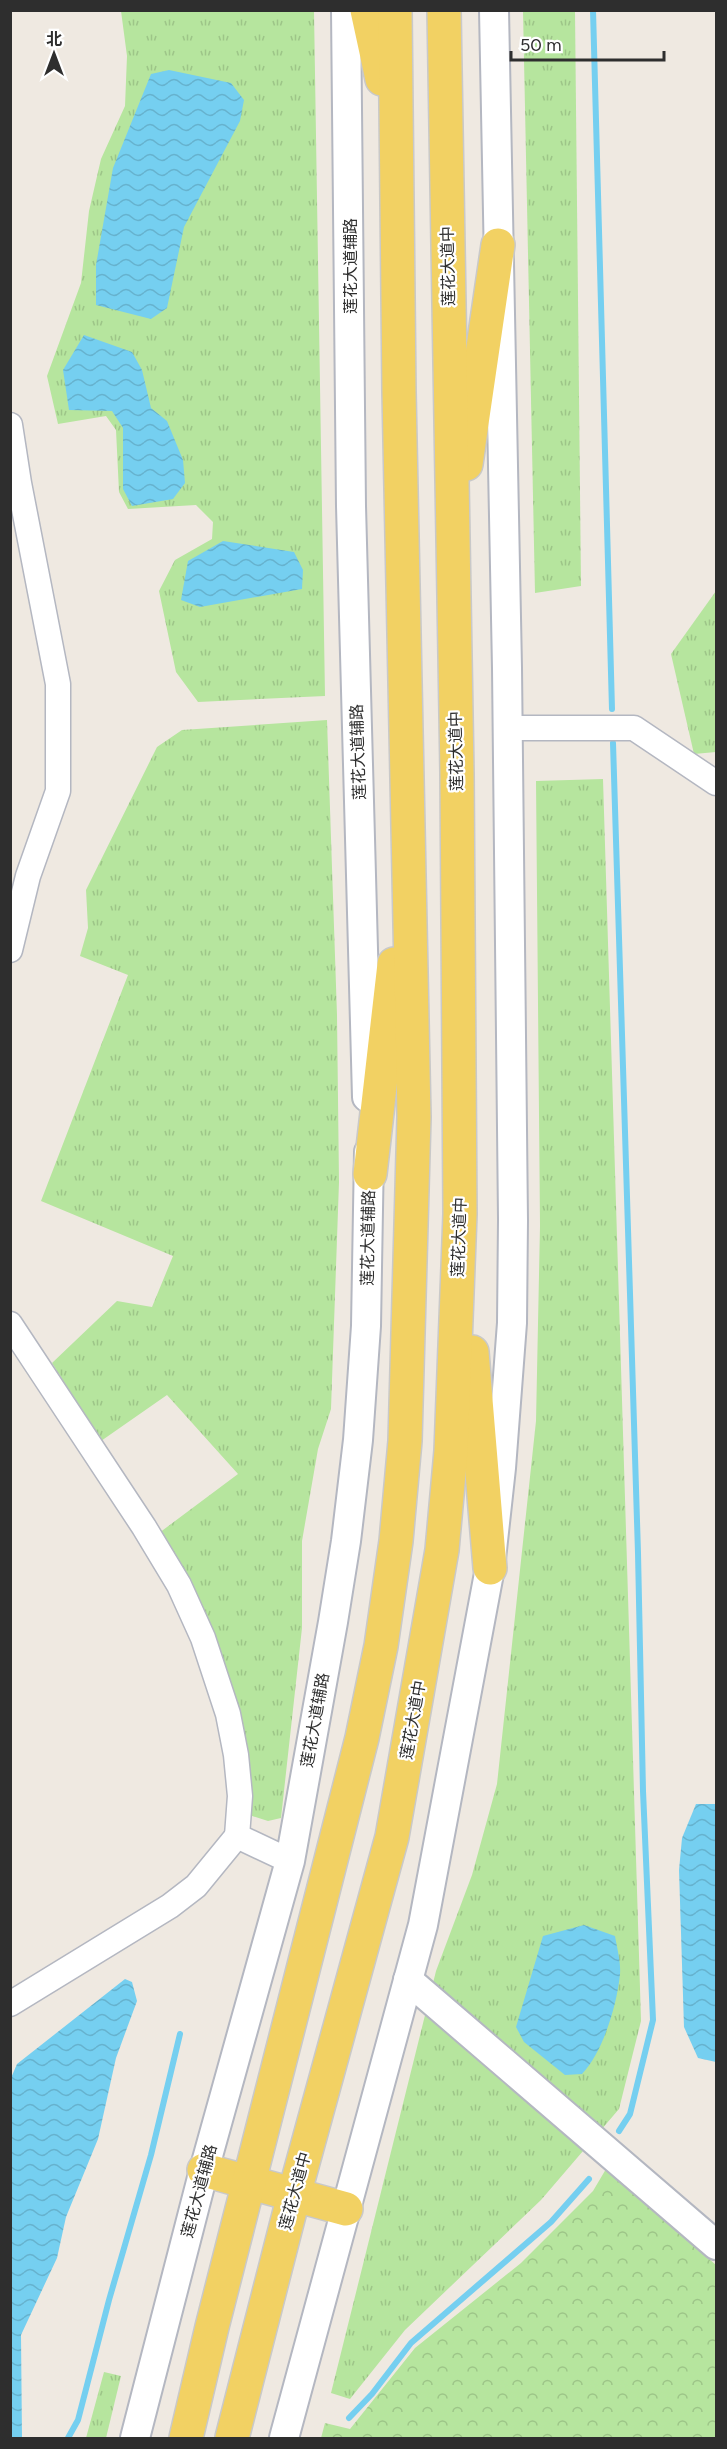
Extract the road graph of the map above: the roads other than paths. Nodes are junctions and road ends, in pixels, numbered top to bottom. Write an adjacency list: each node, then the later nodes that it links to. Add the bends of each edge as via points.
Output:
1 (346, 10): 14 (street, 莲花大道辅路, via 351,506)
2 (367, 10): 6 (main road)
3 (395, 10): 6 (main road)
4 (444, 10): 9 (main road, 莲花大道中)
5 (494, 10): 7 (street)
6 (397, 144): 12 (main road)
7 (498, 245): 9 (main road); 10 (street)
8 (10, 425): 13 (street, via 58,684 58,791 28,876)
9 (452, 564): 15 (main road, 莲花大道中)
10 (507, 728): 11 (street, via 634,728); 17 (street, via 512,1323)
11 (717, 783)
12 (408, 840): 14 (main road); 18 (main road, via 414,1117 405,1441 381,1646)
13 (10, 950)
14 (370, 1174): 21 (street, 莲花大道辅路, via 358,1440 333,1622)
15 (460, 1214): 17 (main road); 20 (main road, 莲花大道中, via 451,1451 442,1550)
16 (10, 1324): 19 (street, via 156,1546 203,1638 228,1714 236,1755 240,1796)
17 (490, 1568): 22 (street, via 423,1925)
18 (341, 1825): 20 (main road); 25 (main road)
19 (237, 1836): 21 (street); 23 (street, via 196,1886 170,1906)
20 (392, 1837): 26 (main road, 莲花大道中)
21 (290, 1861): 24 (street, 莲花大道辅路)
22 (408, 1980): 27 (street); 28 (street)
23 (10, 2004)
24 (204, 2170): 25 (main road); 29 (street, 莲花大道辅路)
25 (250, 2183): 26 (main road); 30 (main road)
26 (294, 2195): 27 (main road); 31 (main road, 莲花大道中)
27 (346, 2209): 32 (street)
28 (717, 2245)
29 (135, 2439)
30 (186, 2439)
31 (232, 2439)
32 (284, 2439)

